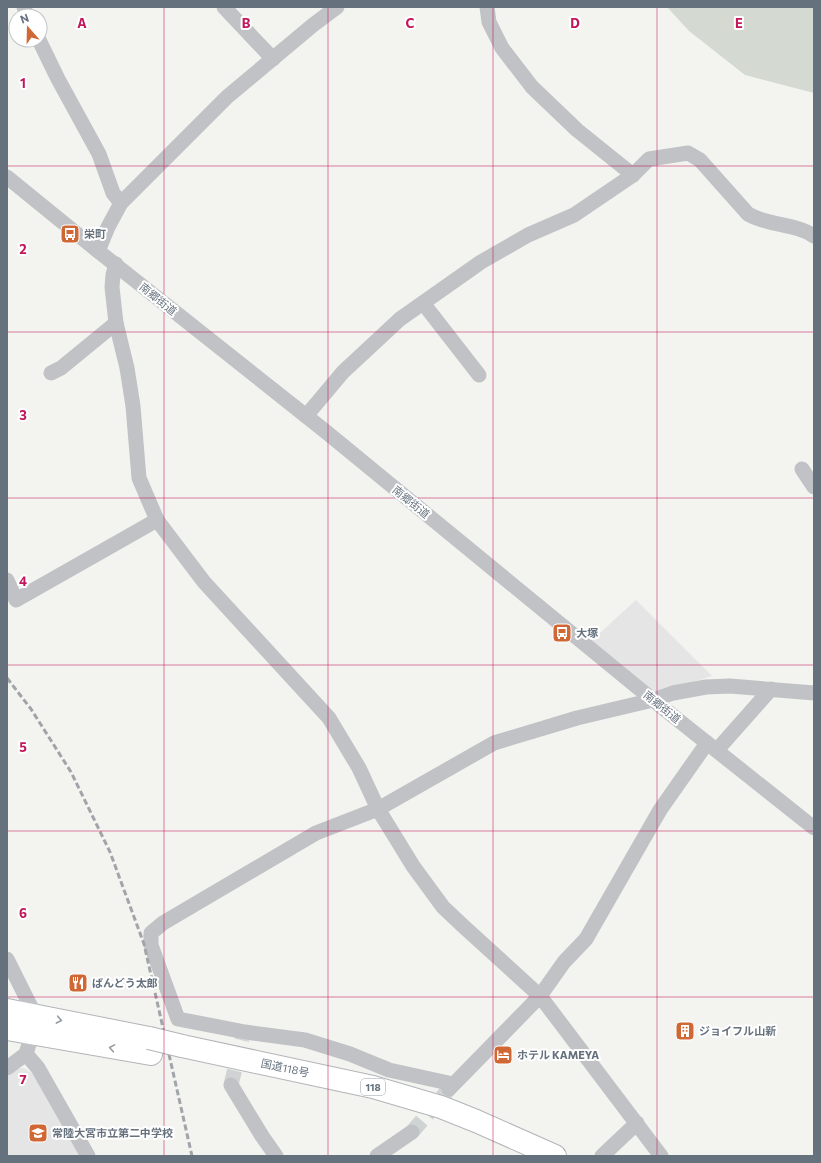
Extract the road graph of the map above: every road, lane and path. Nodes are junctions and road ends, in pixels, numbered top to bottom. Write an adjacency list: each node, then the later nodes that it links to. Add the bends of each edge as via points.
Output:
1 (224, 7): 5 (street)
2 (337, 7): 5 (street)
3 (487, 7): 6 (street, via 490,22 502,48 532,87 577,130)
4 (43, 48): 8 (street, via 99,154 113,193)
5 (273, 59): 8 (street, via 228,97)
6 (633, 175): 9 (street, via 649,159 688,153 700,160 748,214); 12 (street, via 574,216 528,235 481,262)
7 (7, 177): 10 (street, 南郷街道)
8 (121, 203): 10 (street)
9 (814, 236)
10 (98, 251): 11 (street, 南郷街道)
11 (116, 264): 13 (street, via 112,275); 16 (street, 南郷街道)
12 (423, 303): 15 (street); 16 (street, via 400,319 343,372)
13 (116, 323): 14 (street); 19 (street, via 133,406 139,478)
14 (51, 373)
15 (479, 375)
16 (306, 416): 23 (street, 南郷街道)
17 (802, 469): 18 (street)
18 (814, 487)
19 (158, 520): 20 (street, via 16,600); 25 (street, via 204,582 329,718 359,768)
20 (7, 580)
21 (771, 689): 22 (street); 23 (street, via 706,687 673,693); 24 (street)
22 (814, 692)
23 (653, 700): 24 (street, 南郷街道); 25 (street, via 577,718 494,743)
24 (712, 747): 26 (street, 南郷街道); 28 (street, via 660,810 586,939 564,962)
25 (378, 809): 28 (street, via 413,866 443,907); 28 (street, via 316,833 151,933 151,945 178,1019 243,1035 305,1040 389,1070 451,1087)
26 (814, 828)
27 (7, 959): 31 (street)
28 (540, 996): 35 (street)
29 (7, 1010): 31 (highway, 国道118号 / 118)
30 (7, 1029): 31 (highway, 国道118号 / 118)
31 (31, 1034): 32 (highway, 国道118号 / 118, via 150,1046); 33 (street); 38 (street, via 38,1068)
32 (182, 1053): 40 (highway, 国道118号 / 118, via 373,1100 430,1118); 41 (highway, 国道118号 / 118, via 373,1087 441,1107)
33 (7, 1068)
34 (230, 1085): 39 (street)
35 (637, 1123): 42 (street); 43 (street)
36 (412, 1132): 37 (street)
37 (382, 1155)
38 (88, 1156)
39 (276, 1156)
40 (524, 1156)
41 (555, 1156)
42 (602, 1156)
43 (661, 1156)

